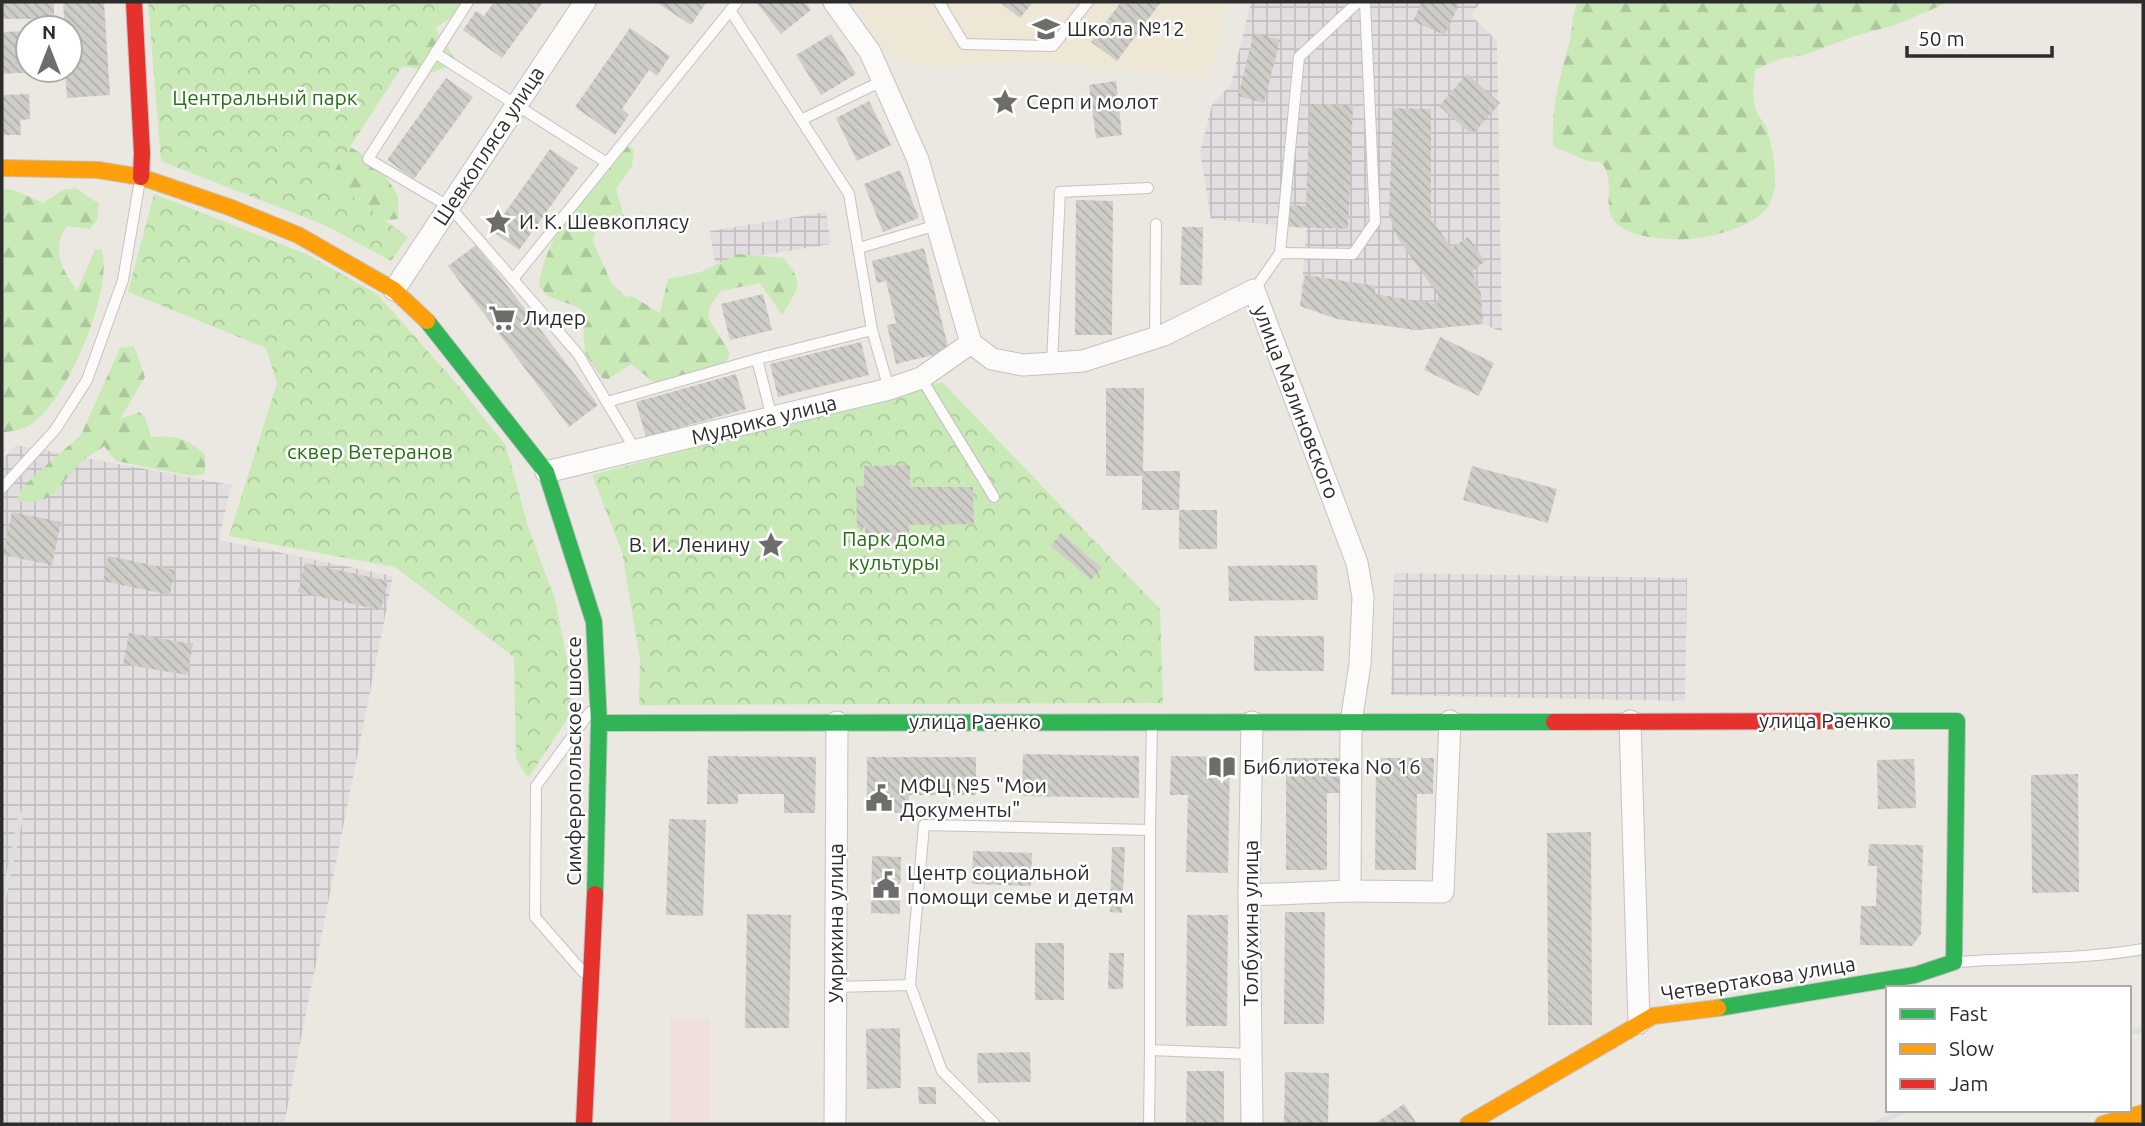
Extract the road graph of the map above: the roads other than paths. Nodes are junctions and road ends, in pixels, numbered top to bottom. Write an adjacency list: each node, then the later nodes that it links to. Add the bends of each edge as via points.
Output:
1 (134, 2): 16 (street)
2 (468, 2): 10 (lane)
3 (585, 2): 12 (street, Шевкопляса улица)
4 (834, 2): 11 (street, via 870,52)
5 (939, 2): 6 (lane, via 964,44 1053,46)
6 (1088, 2)
7 (1358, 2): 22 (lane, via 1299,57)
8 (1365, 2): 22 (lane, via 1374,222 1353,254)
9 (733, 6): 13 (lane); 14 (lane)
10 (435, 53): 12 (lane); 18 (lane, via 368,159)
11 (882, 81): 13 (lane); 20 (street, via 918,160)
12 (516, 103): 14 (lane); 18 (street, Шевкопляса улица)
13 (801, 120): 21 (lane, via 849,194)
14 (607, 163): 23 (lane)
15 (2, 168): 16 (street, Симферопольское шоссе, via 98,170)
16 (141, 177): 24 (street, Симферопольское шоссе, via 298,235); 37 (lane, via 123,280 87,380 55,430)
17 (1149, 188): 30 (lane, via 1060,192)
18 (450, 207): 23 (lane); 24 (street, Шевкопляса улица)
19 (1156, 224): 27 (lane)
20 (937, 225): 21 (lane); 28 (street)
21 (859, 248): 26 (lane)
22 (1280, 254): 25 (lane)
23 (513, 279): 33 (lane, via 578,354)
24 (394, 290): 36 (street, Симферопольское шоссе, via 432,327)
25 (1254, 290): 27 (street, улица Малиновского); 43 (street, улица Малиновского, via 1357,563 1363,597)
26 (872, 330): 29 (lane); 32 (lane)
27 (1155, 338): 30 (street, улица Малиновского, via 1083,361)
28 (971, 343): 30 (street, улица Малиновского, via 992,359 1023,365); 31 (street, Мудрика улица)
29 (757, 359): 33 (lane); 34 (lane)
30 (1052, 363)
31 (921, 378): 32 (street, Мудрика улица); 38 (lane)
32 (889, 390): 34 (street, Мудрика улица)
33 (607, 402): 35 (lane)
34 (772, 418): 35 (street, Мудрика улица)
35 (636, 451): 36 (street, Мудрика улица)
36 (547, 472): 39 (street, Симферопольское шоссе, via 594,622)
37 (2, 488)
38 (994, 497)
39 (598, 701): 46 (street, Симферопольское шоссе); 52 (lane, via 536,786 535,917)
40 (837, 722): 41 (street, улица Раенко); 46 (street, улица Раенко); 54 (street, Умрихина улица)
41 (1152, 722): 42 (street, улица Раенко); 47 (lane)
42 (1252, 722): 43 (street, улица Раенко); 49 (street, Толбухина улица)
43 (1351, 722): 44 (street, улица Раенко); 48 (street)
44 (1451, 722): 45 (street, улица Раенко); 48 (street, via 1443,892)
45 (1630, 722): 51 (street, улица Раенко, via 1957,721); 55 (street)
46 (599, 723): 52 (street, Симферопольское шоссе)
47 (1150, 830): 53 (lane, via 924,825); 56 (lane)
48 (1350, 891): 49 (street)
49 (1249, 895): 57 (street, Толбухина улица)
50 (2143, 948): 51 (lane)
51 (1954, 962): 55 (street, Четвертакова улица, via 1915,975 1653,1016)
52 (591, 982): 59 (street, Симферопольское шоссе)
53 (910, 985): 54 (lane); 61 (lane, via 942,1072)
54 (836, 987): 60 (street, Умрихина улица)
55 (1639, 1023): 64 (street, Четвертакова улица)
56 (1150, 1050): 57 (lane); 62 (lane)
57 (1251, 1054): 63 (street, Толбухина улица)
58 (2143, 1113): 65 (street)
59 (584, 1124)
60 (835, 1124)
61 (995, 1124)
62 (1149, 1124)
63 (1252, 1124)
64 (1468, 1124)
65 (2103, 1124)

